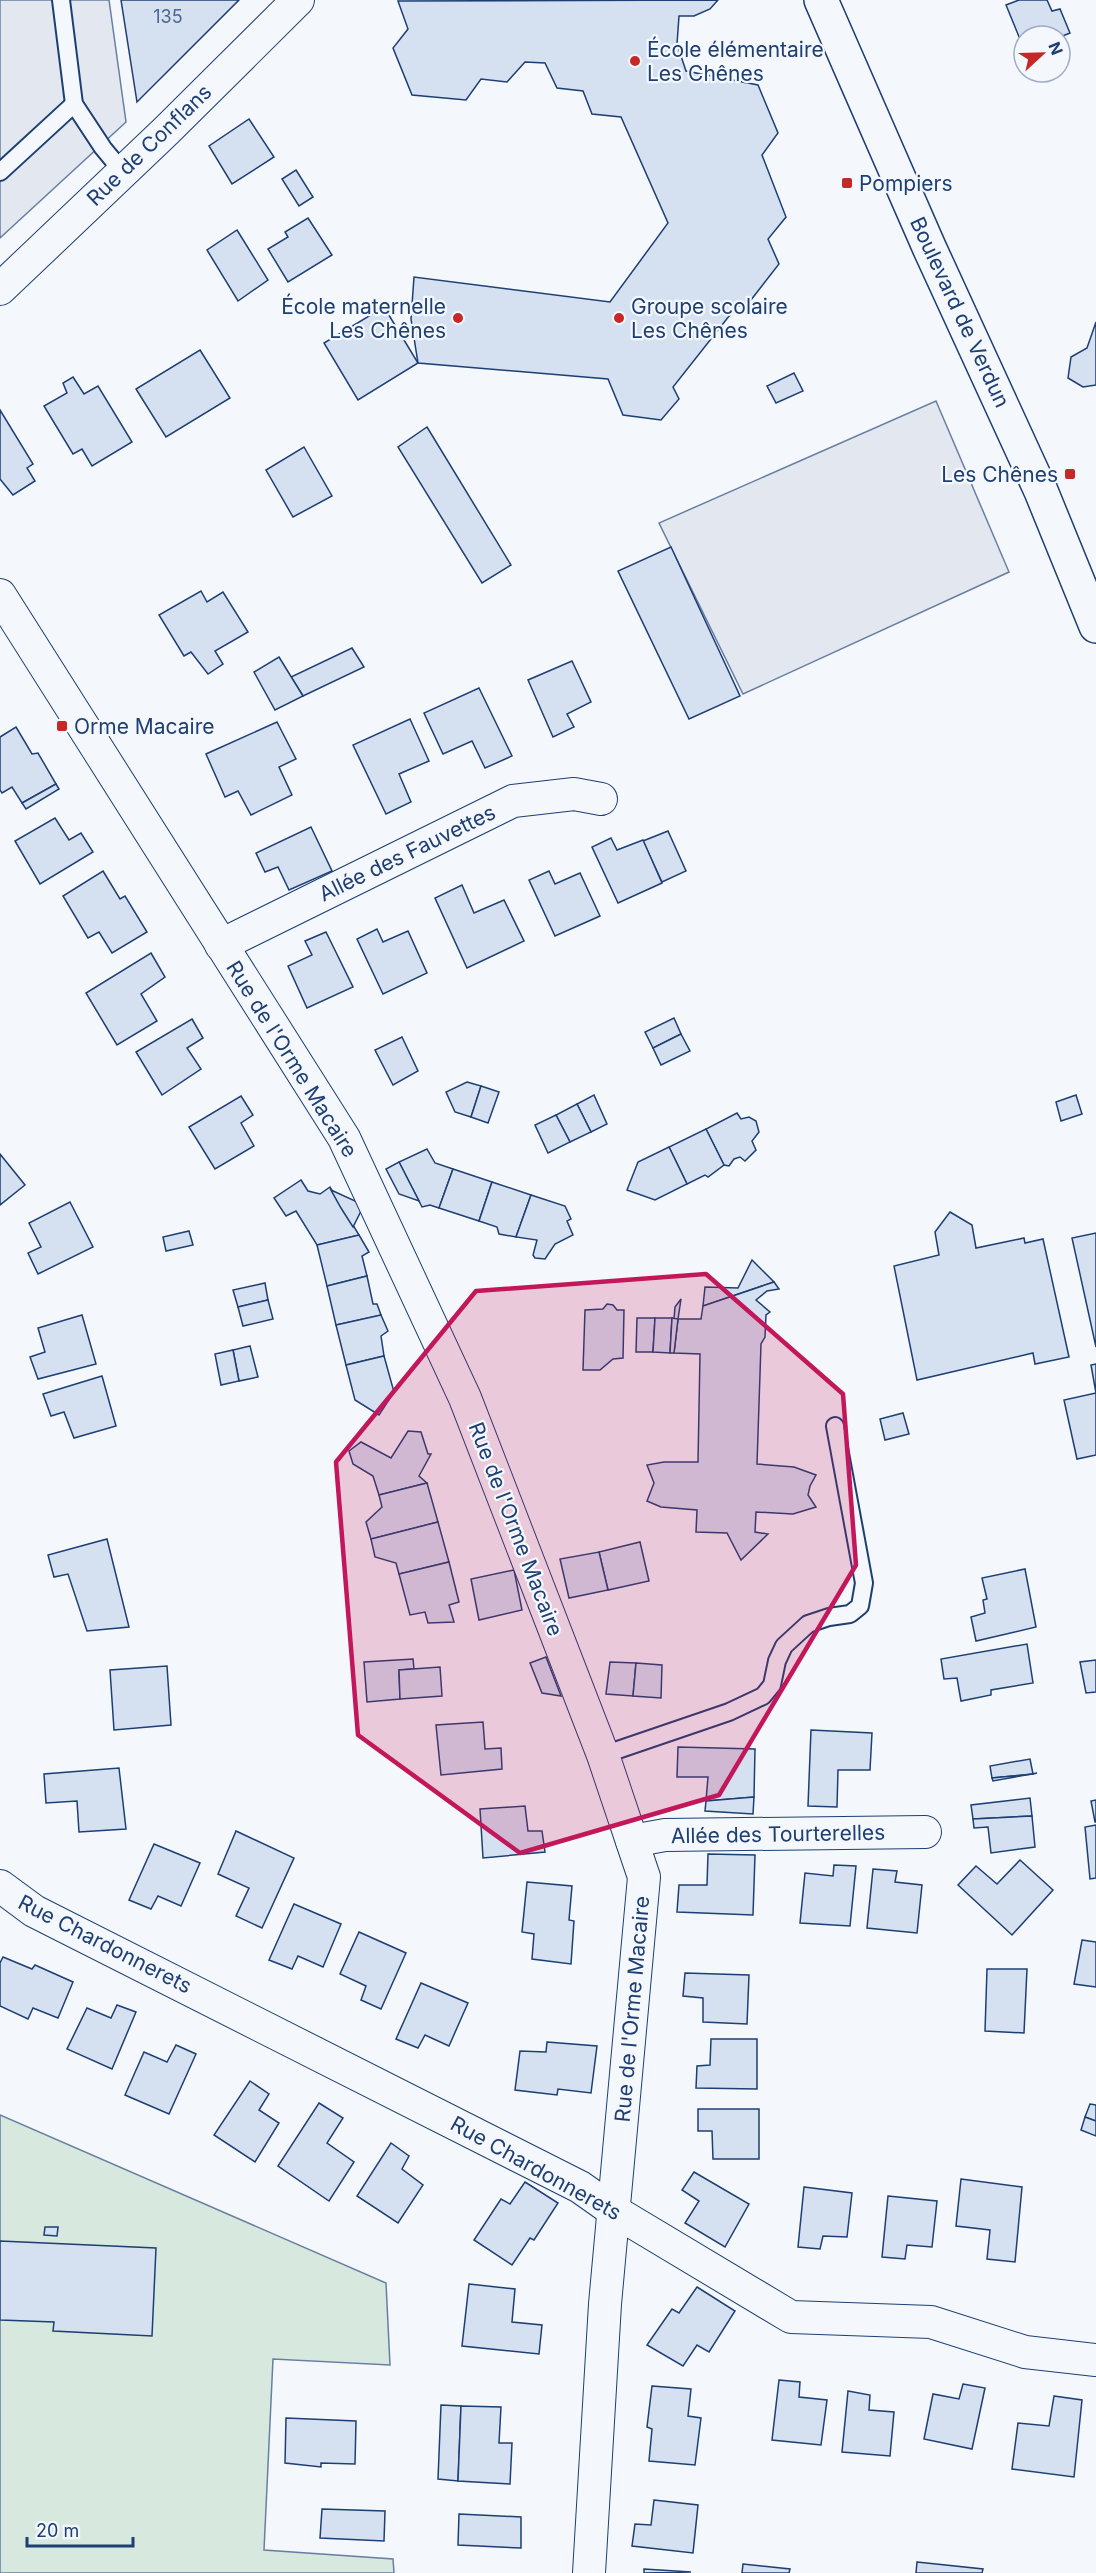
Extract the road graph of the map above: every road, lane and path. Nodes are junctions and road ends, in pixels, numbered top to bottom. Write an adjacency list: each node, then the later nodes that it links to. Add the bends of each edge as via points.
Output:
1 (61, 0): 4 (lane)
2 (298, 0): 5 (street, Rue de Conflans)
3 (821, 0): 9 (main road, Boulevard de Verdun, via 1031,470)
4 (74, 104): 5 (lane); 6 (lane)
5 (122, 171): 7 (street, Rue de Conflans)
6 (0, 172)
7 (0, 289)
8 (0, 595): 11 (street, Rue de l'Orme Macaire)
9 (1096, 626)
10 (601, 799): 11 (street, Allée des Fauvettes, via 574,794 513,801)
11 (221, 945): 13 (street, Rue de l'Orme Macaire, via 349,1149 465,1398)
12 (835, 1426): 13 (lane, via 864,1583 861,1606 850,1614 808,1624 792,1638 784,1646 772,1685 763,1696 729,1712)
13 (603, 1755): 15 (street, Rue de l'Orme Macaire)
14 (925, 1832): 15 (street, Allée des Tourterelles, via 665,1835)
15 (632, 1841): 17 (street, Rue de l'Orme Macaire, via 644,1877)
16 (0, 1886): 17 (street, Rue Chardonnerets, via 34,1911 580,2187)
17 (614, 2211): 18 (street, Rue Chardonnerets, via 791,2317 931,2322 1025,2352); 19 (street, Rue de l'Orme Macaire)
18 (1096, 2360)
19 (589, 2573)

